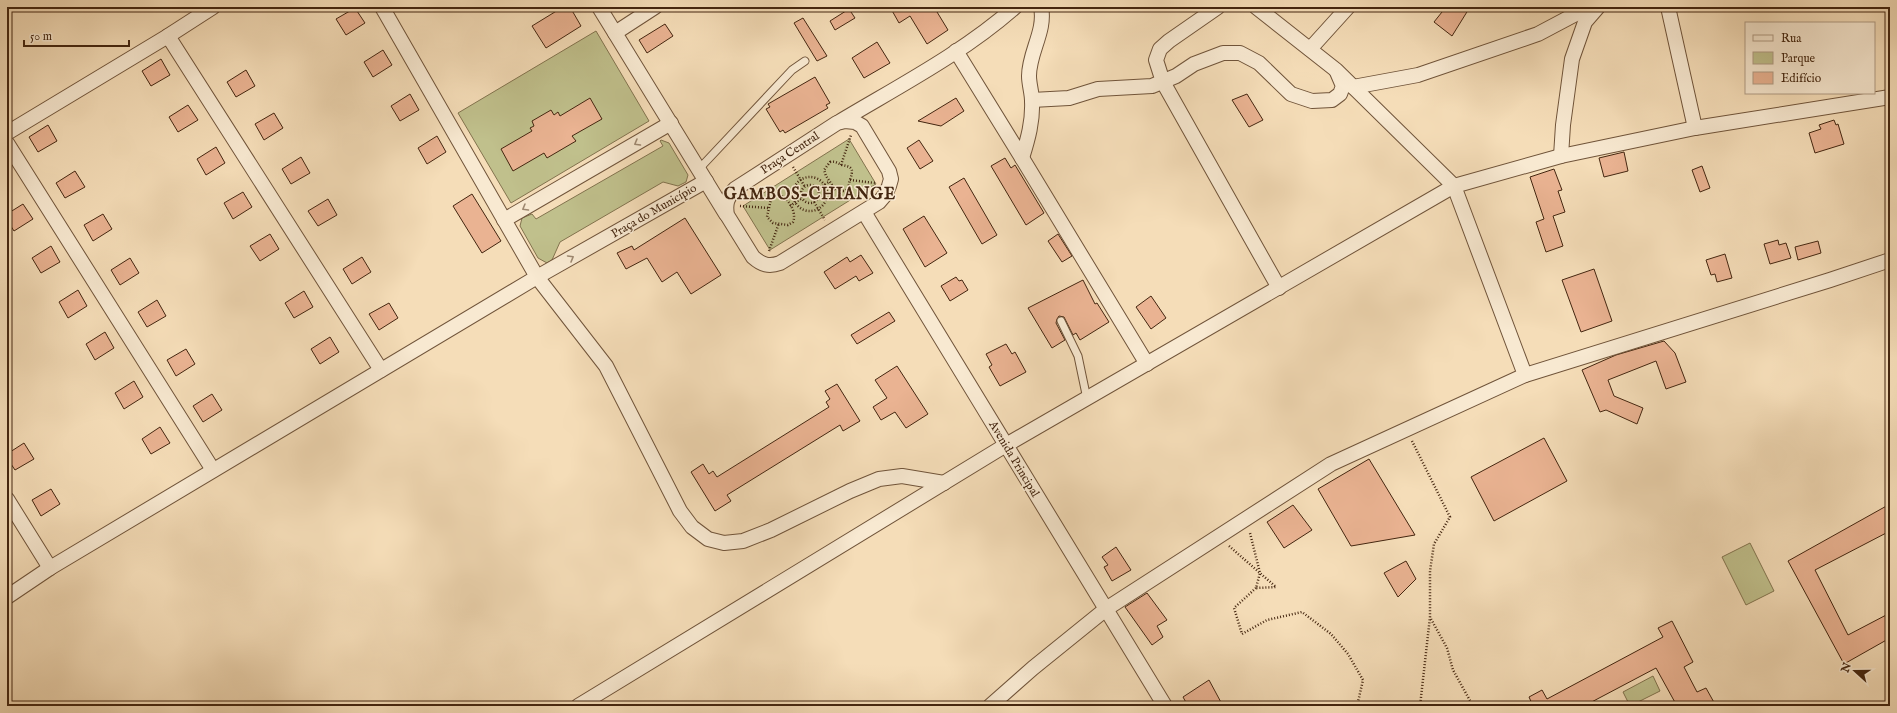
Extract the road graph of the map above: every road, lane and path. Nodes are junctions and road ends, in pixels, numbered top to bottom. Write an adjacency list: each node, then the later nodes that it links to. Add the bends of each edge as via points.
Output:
1 (213, 7): 14 (street)
2 (382, 7): 50 (street)
3 (599, 7): 13 (street, Praça do Município)
4 (655, 7): 13 (street)
5 (1015, 7): 16 (street)
6 (1041, 7): 22 (street, via 1043,18 1032,52 1029,77)
7 (1218, 7): 19 (street, via 1160,49 1156,60)
8 (1256, 7): 15 (street)
9 (1348, 7): 15 (street)
10 (1589, 7): 20 (street, via 1538,34 1448,65 1418,75)
11 (1598, 7): 30 (street, via 1586,22 1572,59)
12 (1668, 7): 26 (street)
13 (615, 33): 24 (street, Praça do Município)
14 (168, 36): 27 (street); 59 (street)
15 (1310, 49): 18 (street)
16 (956, 51): 25 (street); 31 (street)
17 (805, 61): 33 (lane, via 792,70)
18 (1336, 70): 19 (street, via 1343,86 1340,94 1332,100 1312,102 1291,94 1259,63 1240,53 1223,53 1194,64); 20 (street)
19 (1163, 82): 22 (street, via 1152,86 1098,90 1069,98); 56 (street)
20 (1354, 87): 39 (street)
21 (1890, 97): 26 (street)
22 (1032, 100): 31 (street, via 1031,126)
23 (855, 122): 25 (street, Praça Central); 32 (path); 38 (street, via 862,126 890,171)
24 (670, 123): 33 (street, Praça do Município); 50 (street, one-way to 50)
25 (837, 123): 29 (street, Praça Central)
26 (1695, 128): 30 (street)
27 (7, 133)
28 (7, 143): 64 (street)
29 (787, 155): 34 (path); 48 (street, Praça Central, via 735,189 731,193)
30 (1561, 156): 39 (street)
31 (1022, 158): 58 (street)
32 (841, 165): 35 (path, via 847,165 852,169 853,176); 36 (path, via 833,162 825,167)
33 (702, 175): 48 (street); 55 (street, Praça do Município, one-way to 33)
34 (801, 180): 37 (path, via 815,178); 40 (path); 44 (path, via 793,192)
35 (850, 180): 36 (path, via 848,189 842,192 836,191); 38 (path)
36 (829, 182): 37 (path)
37 (824, 185): 41 (path); 47 (path, via 827,195)
38 (890, 186): 49 (street, via 879,202)
39 (1454, 186): 56 (street); 60 (street)
40 (805, 187): 41 (path, via 812,186); 42 (path, via 801,192)
41 (817, 190): 43 (path, via 818,195)
42 (802, 198): 43 (path, via 809,203); 44 (path)
43 (814, 202): 47 (path)
44 (795, 203): 45 (path); 47 (path, via 803,210)
45 (790, 206): 46 (path, via 785,198 779,195 771,199); 51 (path, via 794,213 793,222 785,226)
46 (770, 208): 48 (path); 51 (path, via 768,220)
47 (818, 209): 52 (path)
48 (726, 210): 54 (street, via 753,257)
49 (864, 212): 52 (street); 63 (street, Avenida Principal)
50 (504, 220): 55 (street)
51 (779, 223): 54 (path)
52 (832, 231): 54 (street, via 780,263 773,266)
53 (1890, 260): 60 (street)
54 (765, 265)
55 (537, 277): 59 (street, Praça do Município); 65 (street, via 606,366 680,511 692,527 708,539 724,543 743,541 879,479 902,476)
56 (1279, 288): 58 (street)
57 (1061, 321): 61 (lane, via 1078,356)
58 (1147, 364): 61 (street)
59 (381, 370): 64 (street, Praça do Município)
60 (1525, 375): 62 (street)
61 (1087, 399): 63 (street)
62 (1406, 429): 67 (street, via 1330,464); 74 (path, via 1450,517 1434,544 1430,571)
63 (1006, 445): 65 (street); 73 (street, Avenida Principal)
64 (213, 470): 69 (street, Praça do Município)
65 (944, 483): 75 (street)
66 (7, 499): 69 (street)
67 (1246, 518): 68 (street); 70 (path)
68 (1218, 536): 70 (path); 73 (street)
69 (50, 568): 72 (street, Praça do Município)
70 (1260, 573): 71 (path); 71 (path, via 1276,587)
71 (1256, 588): 78 (path, via 1234,608 1242,634 1267,620 1302,612 1331,634 1352,660 1363,680 1358,702)
72 (7, 597)
73 (1106, 609): 76 (street); 77 (street, Avenida Principal)
74 (1430, 617): 79 (path); 80 (path, via 1447,648 1453,670)
75 (578, 706)
76 (990, 706)
77 (1165, 706)
78 (1353, 706)
79 (1420, 706)
80 (1473, 706)

